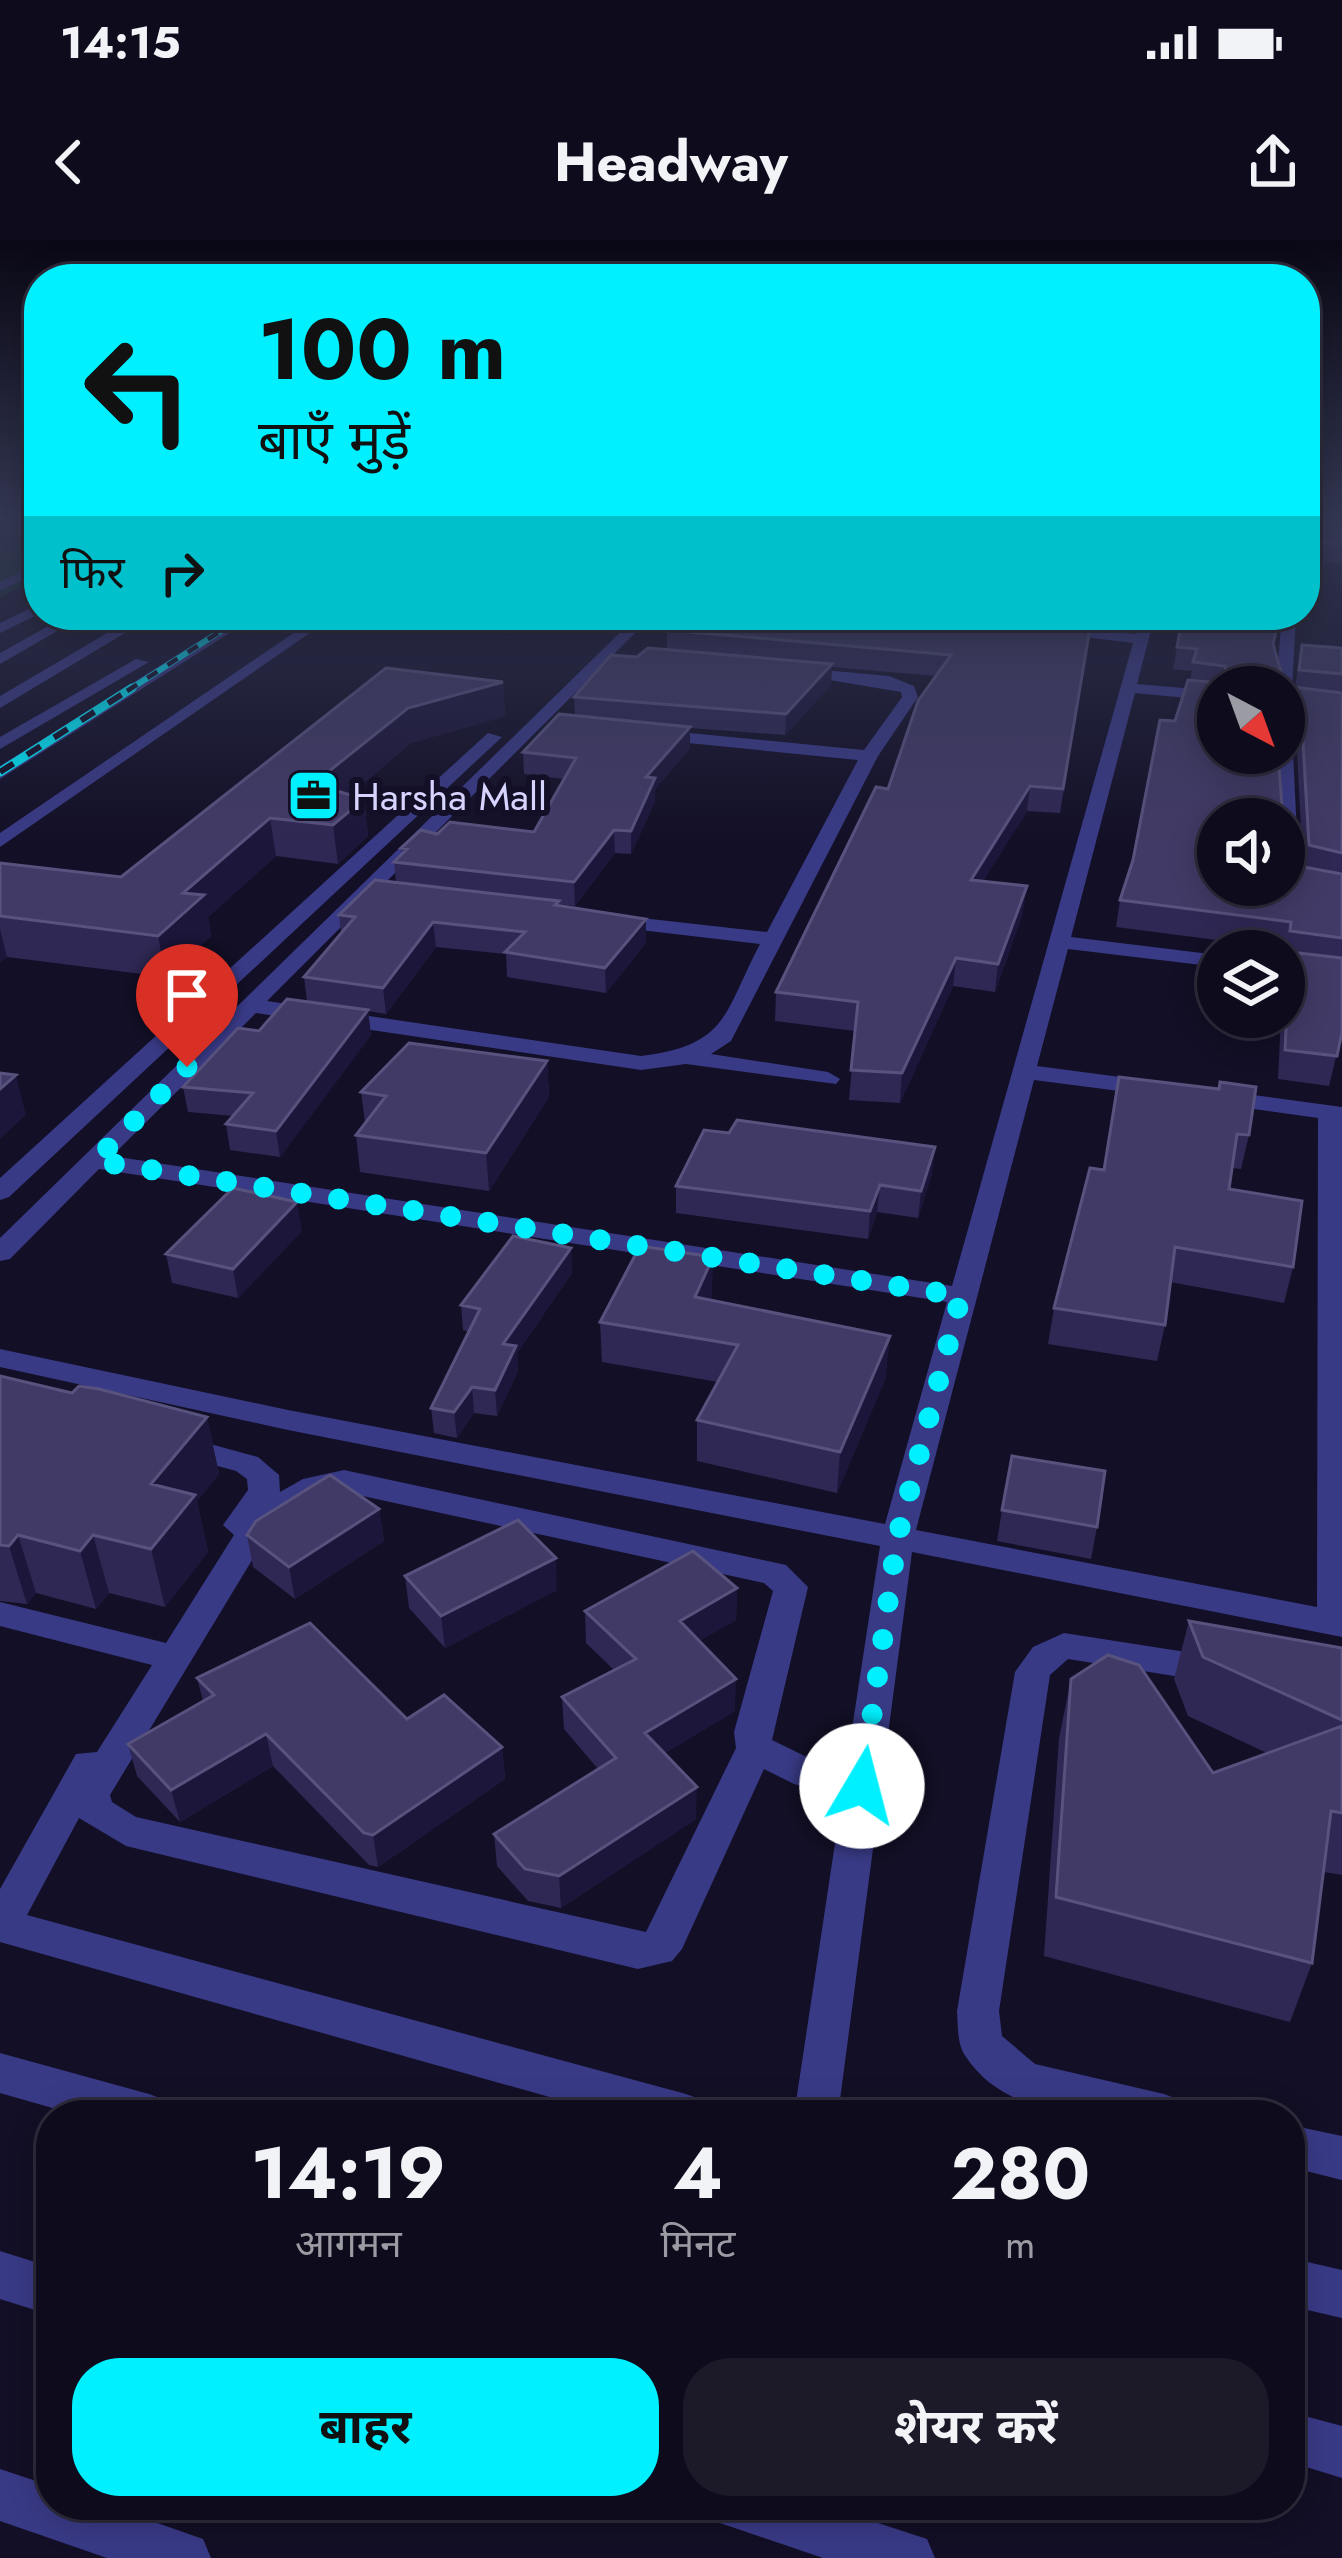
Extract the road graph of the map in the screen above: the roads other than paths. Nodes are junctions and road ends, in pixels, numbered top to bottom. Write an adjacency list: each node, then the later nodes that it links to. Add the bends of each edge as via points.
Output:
1 (51, 630): 12 (street)
2 (123, 630): 17 (street)
3 (193, 630): 21 (street)
4 (227, 630): 23 (street)
5 (307, 630): 25 (street)
6 (605, 630): 39 (street)
7 (631, 630): 10 (street)
8 (1143, 630): 15 (street)
9 (1287, 630): 13 (street)
10 (604, 656): 11 (street); 18 (street)
11 (630, 658)
12 (0, 659)
13 (1285, 666)
14 (772, 670): 22 (street, via 908,689)
15 (1127, 688): 16 (street); 31 (street)
16 (1197, 694)
17 (0, 703)
18 (534, 723): 19 (street); 27 (street)
19 (564, 726)
20 (634, 733): 22 (street)
21 (0, 744)
22 (869, 756): 30 (street)
23 (0, 774)
24 (1285, 774): 26 (street, via 1289,875 1295,884)
25 (0, 841)
26 (1342, 891)
27 (367, 892): 28 (street); 33 (street)
28 (402, 896)
29 (588, 918): 30 (street)
30 (773, 939): 34 (street, via 720,1041)
31 (1056, 941): 32 (street); 35 (street)
32 (1197, 958)
33 (248, 1005): 34 (street, via 641,1063); 38 (street)
34 (686, 1057): 36 (street)
35 (1021, 1071): 37 (street); 41 (street)
36 (828, 1079)
37 (1336, 1113): 46 (street)
38 (95, 1161): 40 (street); 41 (street)
39 (0, 1192)
40 (0, 1253)
41 (961, 1296): 44 (street)
42 (0, 1358): 44 (street)
43 (150, 1440): 47 (street, via 248,1464 263,1475 263,1491)
44 (897, 1539): 46 (street); 50 (street)
45 (0, 1613): 47 (street)
46 (1338, 1623)
47 (154, 1652): 51 (street)
48 (1252, 1676): 56 (street, via 1064,1646 1033,1672 978,2012 982,2045 1023,2081)
49 (755, 1748): 49 (street, via 752,1732 791,1587 774,1573 344,1481 314,1483 248,1539 91,1794 95,1810 126,1830 638,1951 668,1936); 50 (street, via 807,1774)
50 (862, 1786): 55 (street)
51 (0, 1925): 54 (street)
52 (0, 2073): 53 (street)
53 (96, 2100)
54 (632, 2100)
55 (817, 2100)
56 (1102, 2100)
57 (1305, 2149): 58 (street)
58 (1342, 2158)
59 (0, 2275): 61 (street)
60 (1305, 2285): 62 (street)
61 (36, 2286)
62 (1342, 2294)
63 (1305, 2441): 64 (street)
64 (1342, 2452)
65 (0, 2494): 66 (street)
66 (36, 2507)
67 (75, 2520): 69 (street)
68 (786, 2520): 70 (street)
69 (184, 2558)
70 (908, 2558)

